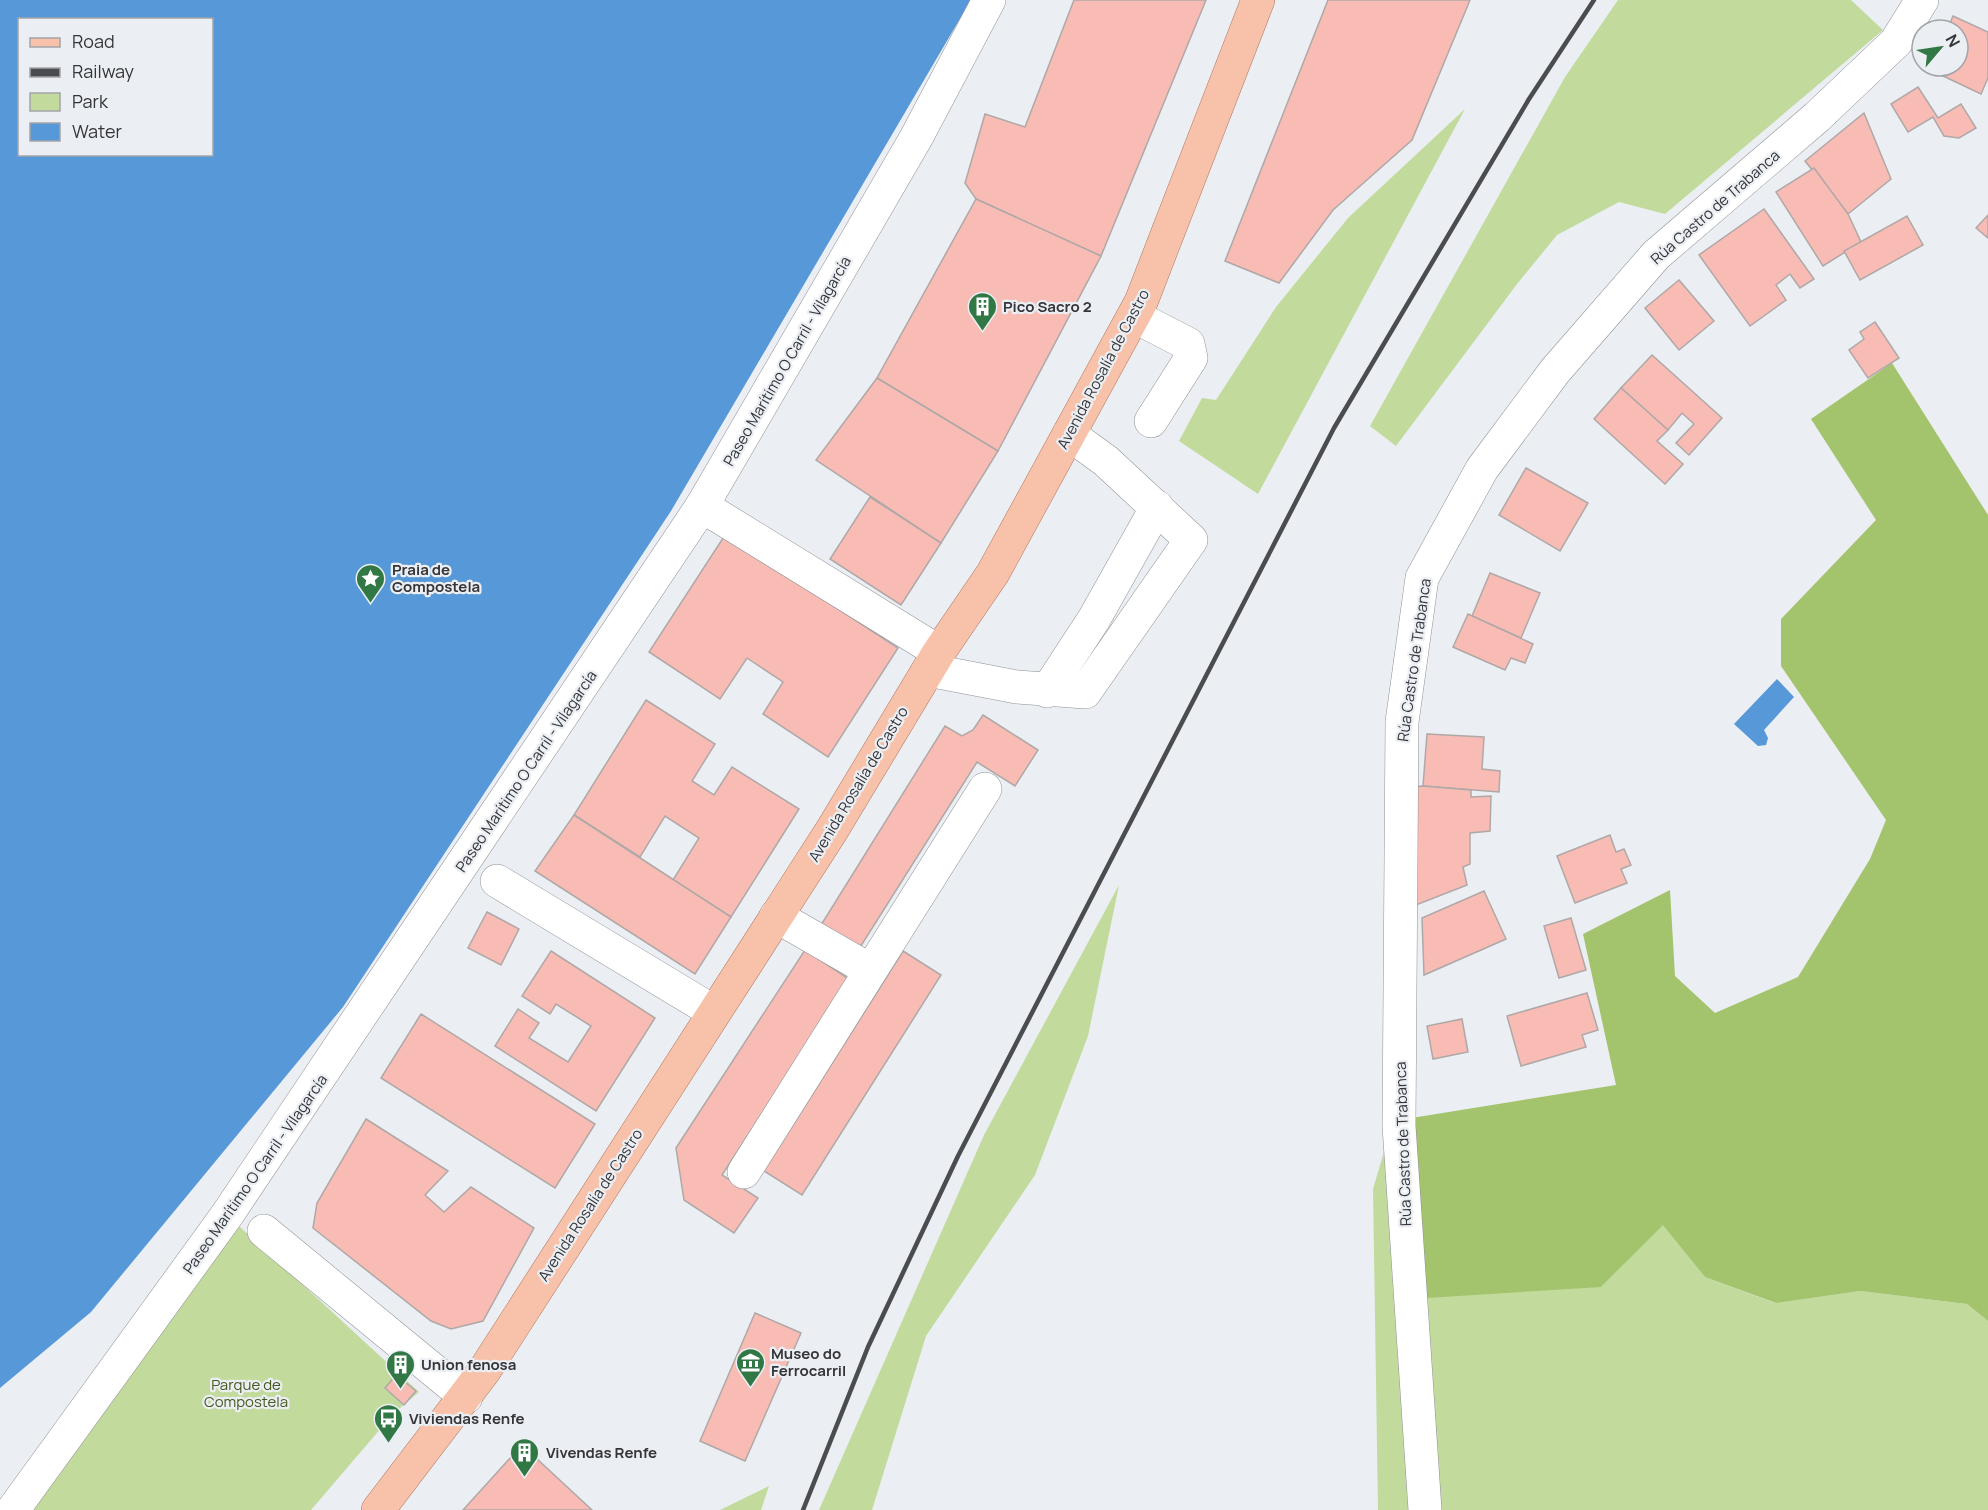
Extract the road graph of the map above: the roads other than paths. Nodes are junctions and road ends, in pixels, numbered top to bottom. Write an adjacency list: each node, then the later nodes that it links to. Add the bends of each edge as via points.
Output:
1 (988, 0): 7 (street, Paseo Marítimo O Carril - Vilagarcía, via 916,138)
2 (1258, 0): 4 (main road, Avenida Rosalía de Castro)
3 (1922, 0): 21 (street, Rúa Castro de Trabanca, via 1896,42 1817,117 1656,255 1555,371 1482,469 1422,578 1402,722 1400,1126)
4 (1134, 316): 5 (street, via 1188,344 1191,357); 6 (main road, Avenida Rosalía de Castro)
5 (1151, 421)
6 (1069, 435): 8 (street, via 1106,461); 9 (main road, Avenida Rosalía de Castro, via 993,573)
7 (702, 506): 9 (street); 19 (street, Paseo Marítimo O Carril - Vilagarcía, via 228,1215)
8 (1157, 507): 10 (street, via 1094,619); 10 (street, via 1191,540 1085,692)
9 (933, 661): 10 (street); 13 (main road, Avenida Rosalía de Castro)
10 (1047, 691)
11 (985, 789): 14 (street)
12 (496, 881): 15 (street)
13 (776, 916): 14 (street); 15 (main road, Avenida Rosalía de Castro)
14 (870, 970): 16 (street)
15 (714, 1012): 18 (main road, Avenida Rosalía de Castro)
16 (744, 1172)
17 (264, 1231): 18 (street)
18 (466, 1397): 20 (main road, Avenida Rosalía de Castro)
19 (13, 1510)
20 (378, 1510)
21 (1425, 1510)

